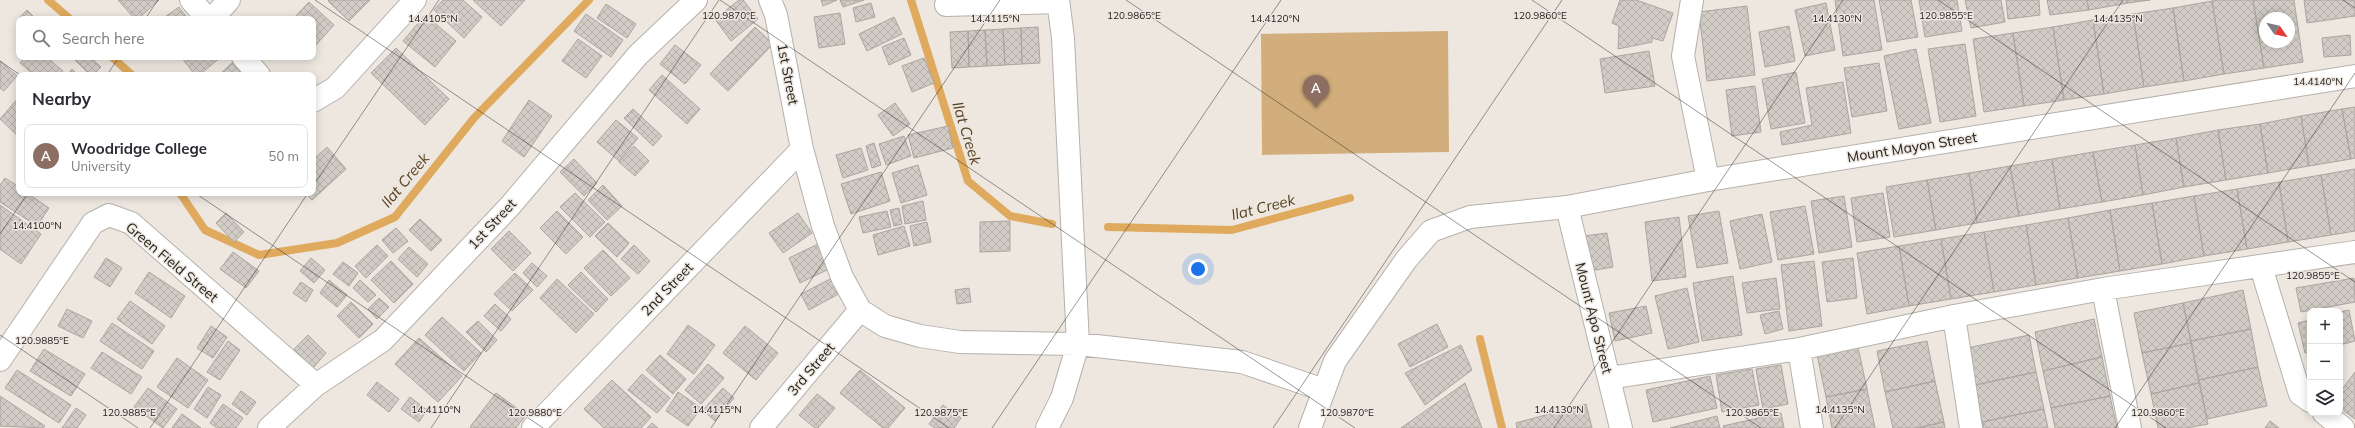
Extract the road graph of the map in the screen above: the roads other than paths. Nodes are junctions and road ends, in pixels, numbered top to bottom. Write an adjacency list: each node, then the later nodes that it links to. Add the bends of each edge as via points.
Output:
1 (191, 0): 9 (street)
2 (228, 0): 10 (street)
3 (415, 0): 14 (street, via 336,88)
4 (696, 0): 27 (street, 1st Street, via 638,55 510,206 383,340)
5 (770, 0): 15 (street, 1st Street, via 776,15)
6 (1692, 0): 16 (street, via 1683,56)
7 (1058, 1): 8 (street); 23 (street, via 1063,38)
8 (946, 6)
9 (205, 16)
10 (215, 16)
11 (246, 60): 12 (street)
12 (256, 72)
13 (2355, 76): 16 (street, Mount Mayon Street)
14 (316, 99)
15 (802, 149): 21 (street, 1st Street, via 823,226 842,277); 32 (street, 2nd Street)
16 (1708, 180): 17 (street, Mount Mayon Street)
17 (1567, 207): 26 (street, Mount Apo Street); 28 (street, Mount Mayon Street, via 1470,217 1431,231 1406,260 1335,361)
18 (2355, 252): 19 (street)
19 (2262, 267): 20 (street); 29 (street, via 2300,394)
20 (2103, 289): 22 (street); 39 (street)
21 (860, 310): 23 (street, via 885,326 920,336 960,342); 33 (street, 3rd Street)
22 (1954, 316): 24 (street); 38 (street)
23 (1078, 344): 28 (street, via 1242,362); 34 (street, via 1062,398)
24 (1799, 349): 26 (street); 37 (street)
25 (0, 360): 27 (street, Green Field Street, via 93,223 109,216 131,224)
26 (1609, 378): 36 (street, Mount Apo Street)
27 (316, 385): 31 (street, 1st Street)
28 (1324, 390): 35 (street, Mount Mayon Street)
29 (2307, 399)
30 (2328, 416): 40 (street)
31 (269, 428)
32 (533, 428)
33 (761, 428)
34 (1047, 428)
35 (1310, 428)
36 (1621, 428)
37 (1812, 428)
38 (1971, 428)
39 (2130, 428)
40 (2343, 428)

